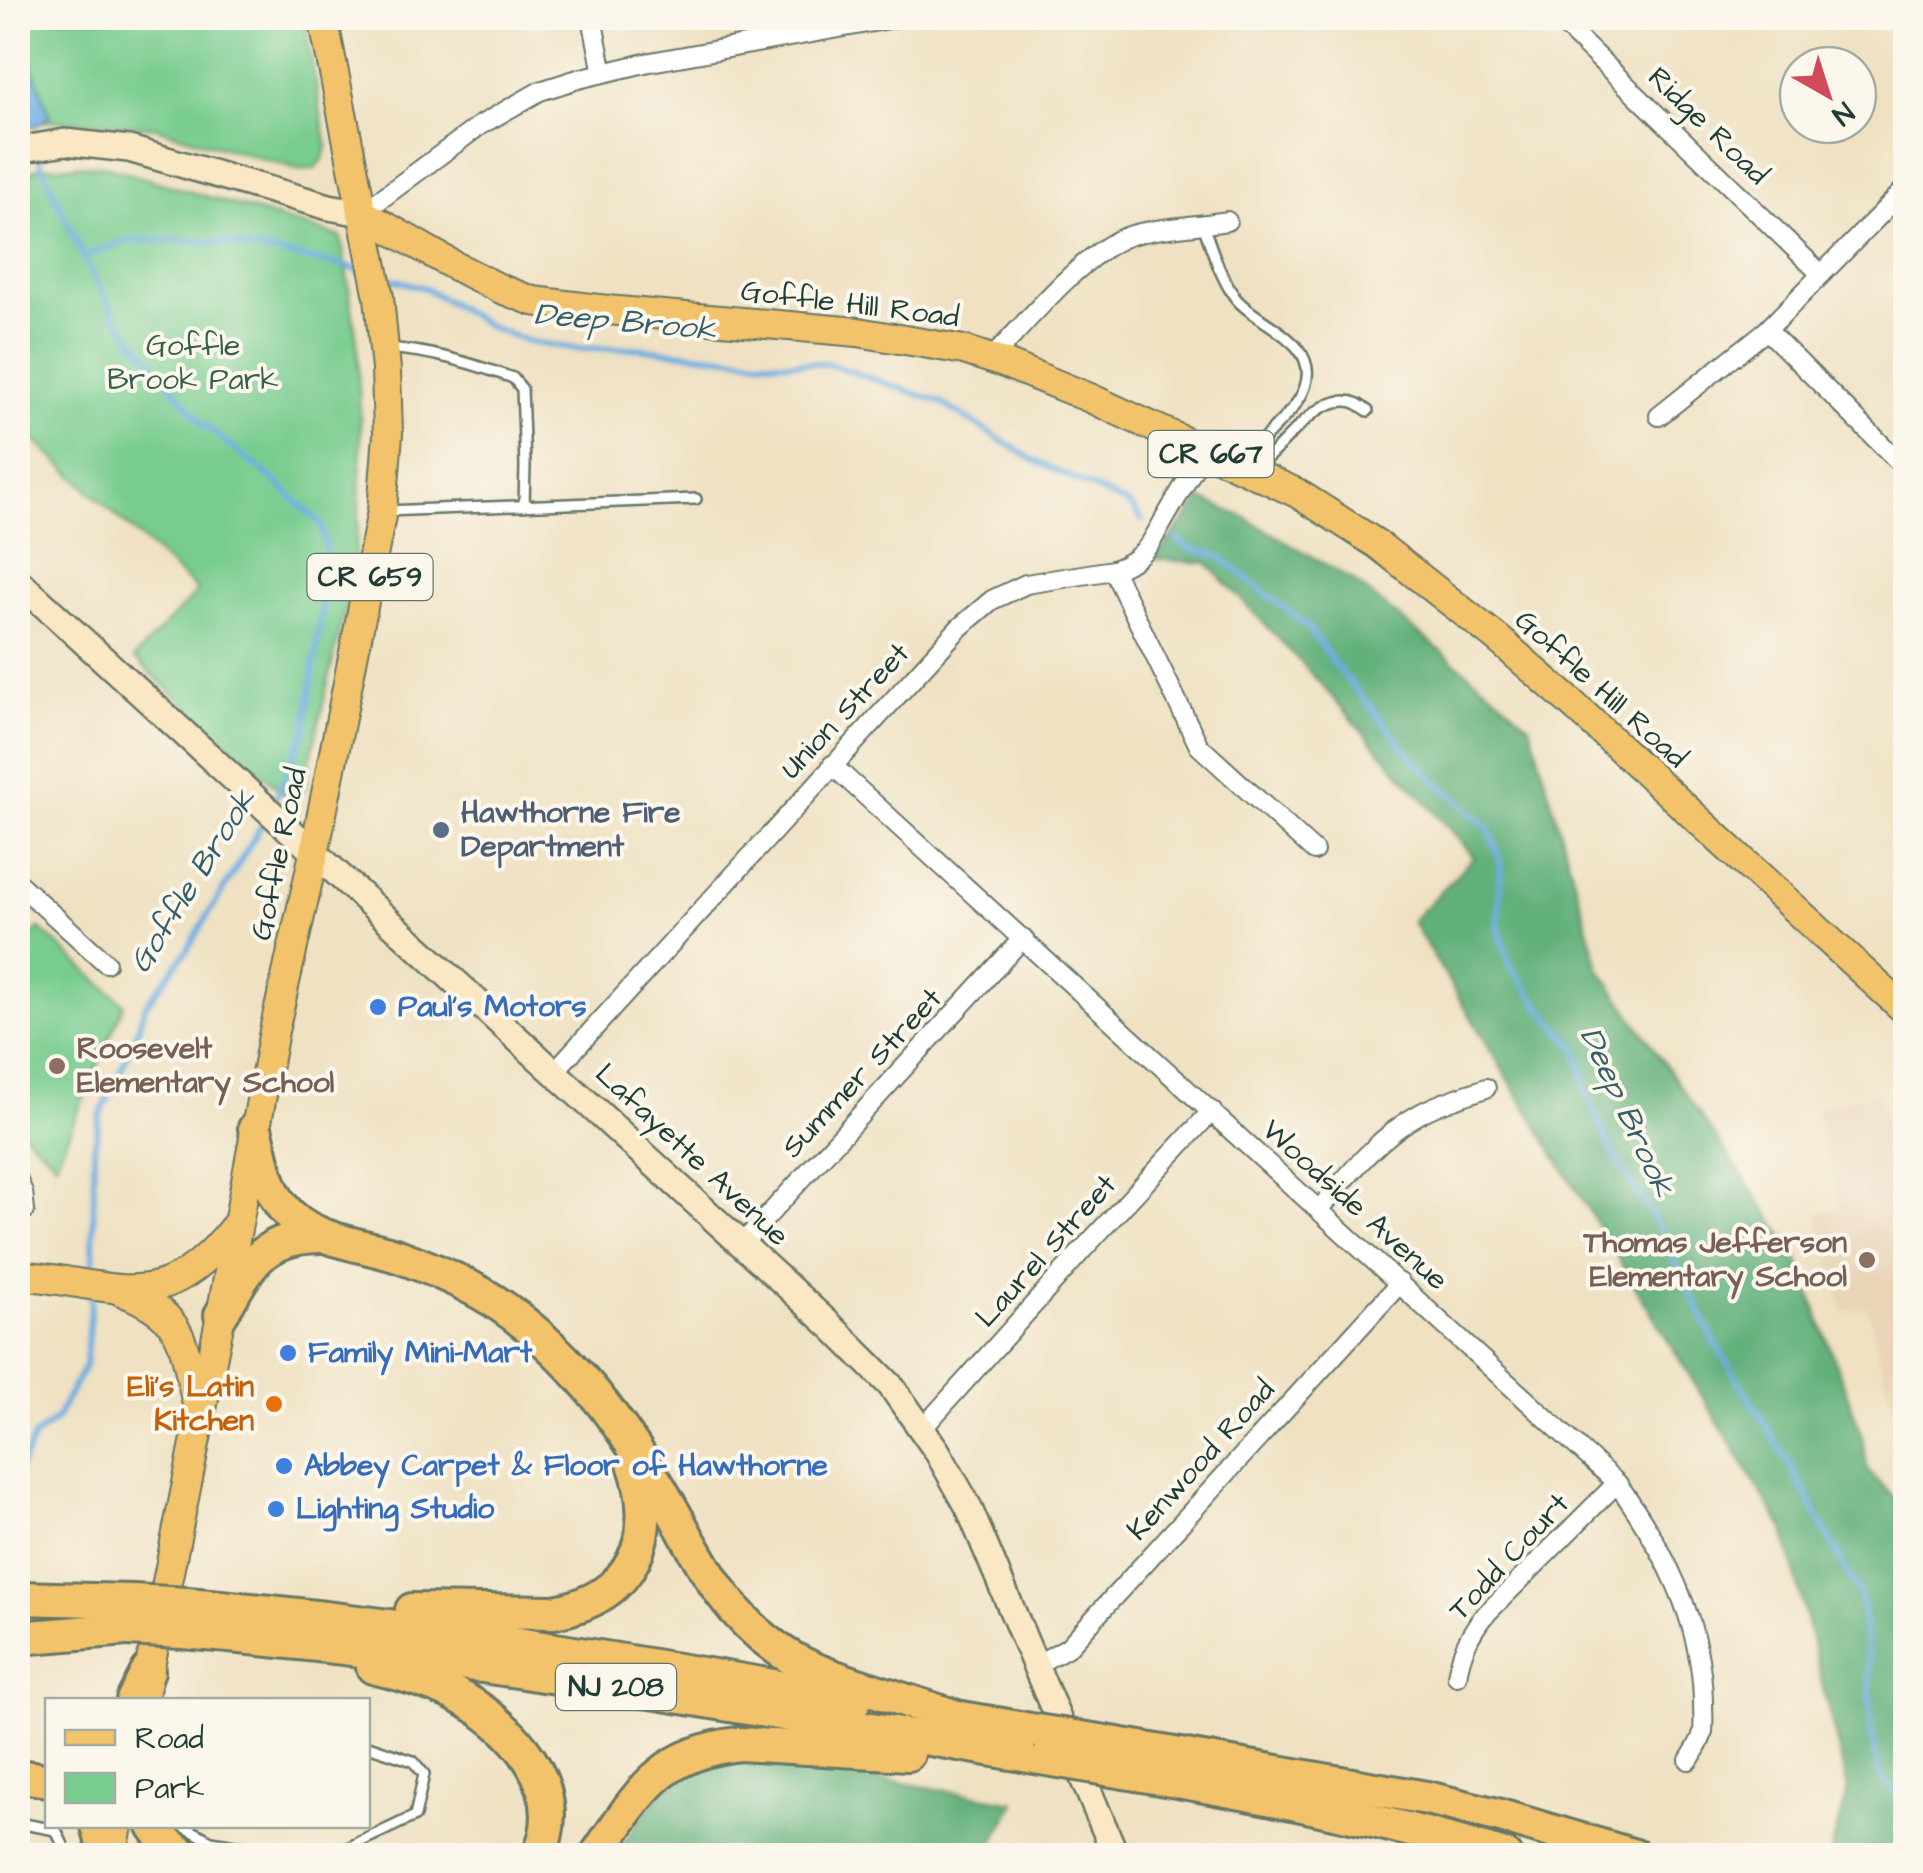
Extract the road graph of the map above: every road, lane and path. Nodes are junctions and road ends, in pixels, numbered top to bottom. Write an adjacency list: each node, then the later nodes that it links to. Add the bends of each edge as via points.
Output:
1 (323, 18): 9 (main road, Goffle Road / CR 659)
2 (592, 18): 6 (street)
3 (895, 18): 5 (street)
4 (1557, 18): 12 (street, Ridge Road)
5 (836, 23): 6 (street)
6 (603, 73): 9 (street, via 540,91 478,126)
7 (18, 150): 9 (street, Goffle Hill Road / CR 667, via 65,142 130,149)
8 (1906, 188): 12 (street)
9 (362, 213): 14 (main road, Goffle Road / CR 659); 15 (main road, Goffle Hill Road / CR 667, via 533,301 858,332)
10 (1227, 221): 11 (street)
11 (1203, 225): 15 (street, via 1124,237 1100,251); 20 (lane, via 1235,298 1284,334 1307,369 1299,400 1256,448)
12 (1821, 274): 13 (street)
13 (1767, 330): 17 (street); 19 (street)
14 (384, 348): 22 (lane, via 422,350 513,378 522,389); 23 (main road, Goffle Road / CR 659, via 388,434)
15 (992, 359): 18 (main road, Goffle Hill Road / CR 667)
16 (1368, 411): 20 (lane, via 1356,403 1334,403)
17 (1659, 416)
18 (1204, 450): 20 (main road, Goffle Hill Road / CR 667); 24 (street, Union Street, via 1150,544)
19 (1906, 469)
20 (1247, 470): 32 (main road, Goffle Hill Road / CR 667, via 1378,544 1498,638)
21 (696, 499): 22 (lane)
22 (524, 506): 23 (lane)
23 (382, 511): 28 (main road, Goffle Road / CR 659)
24 (1113, 570): 26 (street, Union Street, via 1026,584 992,600); 27 (street, via 1199,746)
25 (18, 580): 28 (street, Lafayette Avenue)
26 (832, 765): 30 (street, Woodside Avenue); 33 (street, Union Street)
27 (1314, 851)
28 (314, 854): 33 (street, Lafayette Avenue); 36 (main road, Goffle Road / CR 659)
29 (18, 883): 31 (street)
30 (1023, 938): 35 (street, Woodside Avenue); 42 (street, Summer Street)
31 (106, 963)
32 (1906, 1011)
33 (554, 1072): 42 (street, Lafayette Avenue)
34 (1486, 1088): 39 (street, via 1396,1128)
35 (1212, 1111): 39 (street, Woodside Avenue); 49 (street, Laurel Street)
36 (255, 1128): 40 (main road, Goffle Road / CR 659); 41 (highway, via 282,1207)
37 (18, 1181): 38 (street)
38 (26, 1210)
39 (1319, 1210): 44 (street, Woodside Avenue)
40 (236, 1225): 45 (main road, via 185,1276 140,1290); 46 (main road, Goffle Road / CR 659)
41 (323, 1236): 46 (highway, via 301,1236 264,1252); 48 (highway, via 431,1268 492,1300 572,1366)
42 (741, 1245): 49 (street, Lafayette Avenue, via 891,1386)
43 (18, 1275): 45 (main road)
44 (1400, 1283): 50 (street, Woodside Avenue); 56 (street, Kenwood Road, via 1068,1648)
45 (102, 1287): 47 (main road, via 169,1318 183,1343)
46 (221, 1316): 47 (main road, Goffle Road / CR 659)
47 (200, 1413): 58 (main road, Goffle Road / CR 659)
48 (616, 1422): 53 (highway, via 638,1476 643,1526 628,1570 597,1600 554,1612); 59 (highway, via 713,1583 759,1634 825,1674)
49 (922, 1429): 56 (street, Lafayette Avenue, via 968,1506)
50 (1617, 1483): 57 (street, Todd Court, via 1482,1618 1460,1656); 63 (street, Woodside Avenue, via 1668,1562 1699,1653 1703,1735)
51 (26, 1597): 52 (highway, NJ 208)
52 (130, 1615): 53 (highway, NJ 208, bridge); 54 (highway, NJ 208); 55 (highway)
53 (184, 1618): 59 (highway, NJ 208, via 331,1617); 60 (highway, NJ 208, via 306,1643); 75 (highway, via 392,1672 478,1707 517,1741 542,1783 548,1826)
54 (18, 1626)
55 (18, 1638)
56 (1036, 1665): 77 (street, Lafayette Avenue)
57 (1457, 1676)
58 (146, 1686)
59 (954, 1716): 60 (highway, NJ 208)
60 (1042, 1745): 62 (highway, NJ 208, bridge); 76 (highway, via 853,1752 714,1747 651,1780)
61 (370, 1747): 74 (lane, via 413,1761 424,1774 415,1816 347,1848)
62 (1103, 1755): 78 (highway, NJ 208); 79 (highway, NJ 208, via 1427,1798)
63 (1689, 1760)
64 (18, 1823): 66 (lane)
65 (45, 1828): 71 (lane, via 56,1830)
66 (45, 1828)
67 (99, 1828): 72 (highway)
68 (117, 1828): 72 (main road)
69 (155, 1828): 73 (highway)
70 (186, 1828): 74 (lane, via 211,1842)
71 (68, 1856)
72 (109, 1856)
73 (184, 1856)
74 (306, 1856)
75 (538, 1856)
76 (596, 1856)
77 (1116, 1856)
78 (1505, 1856)
79 (1635, 1856)

